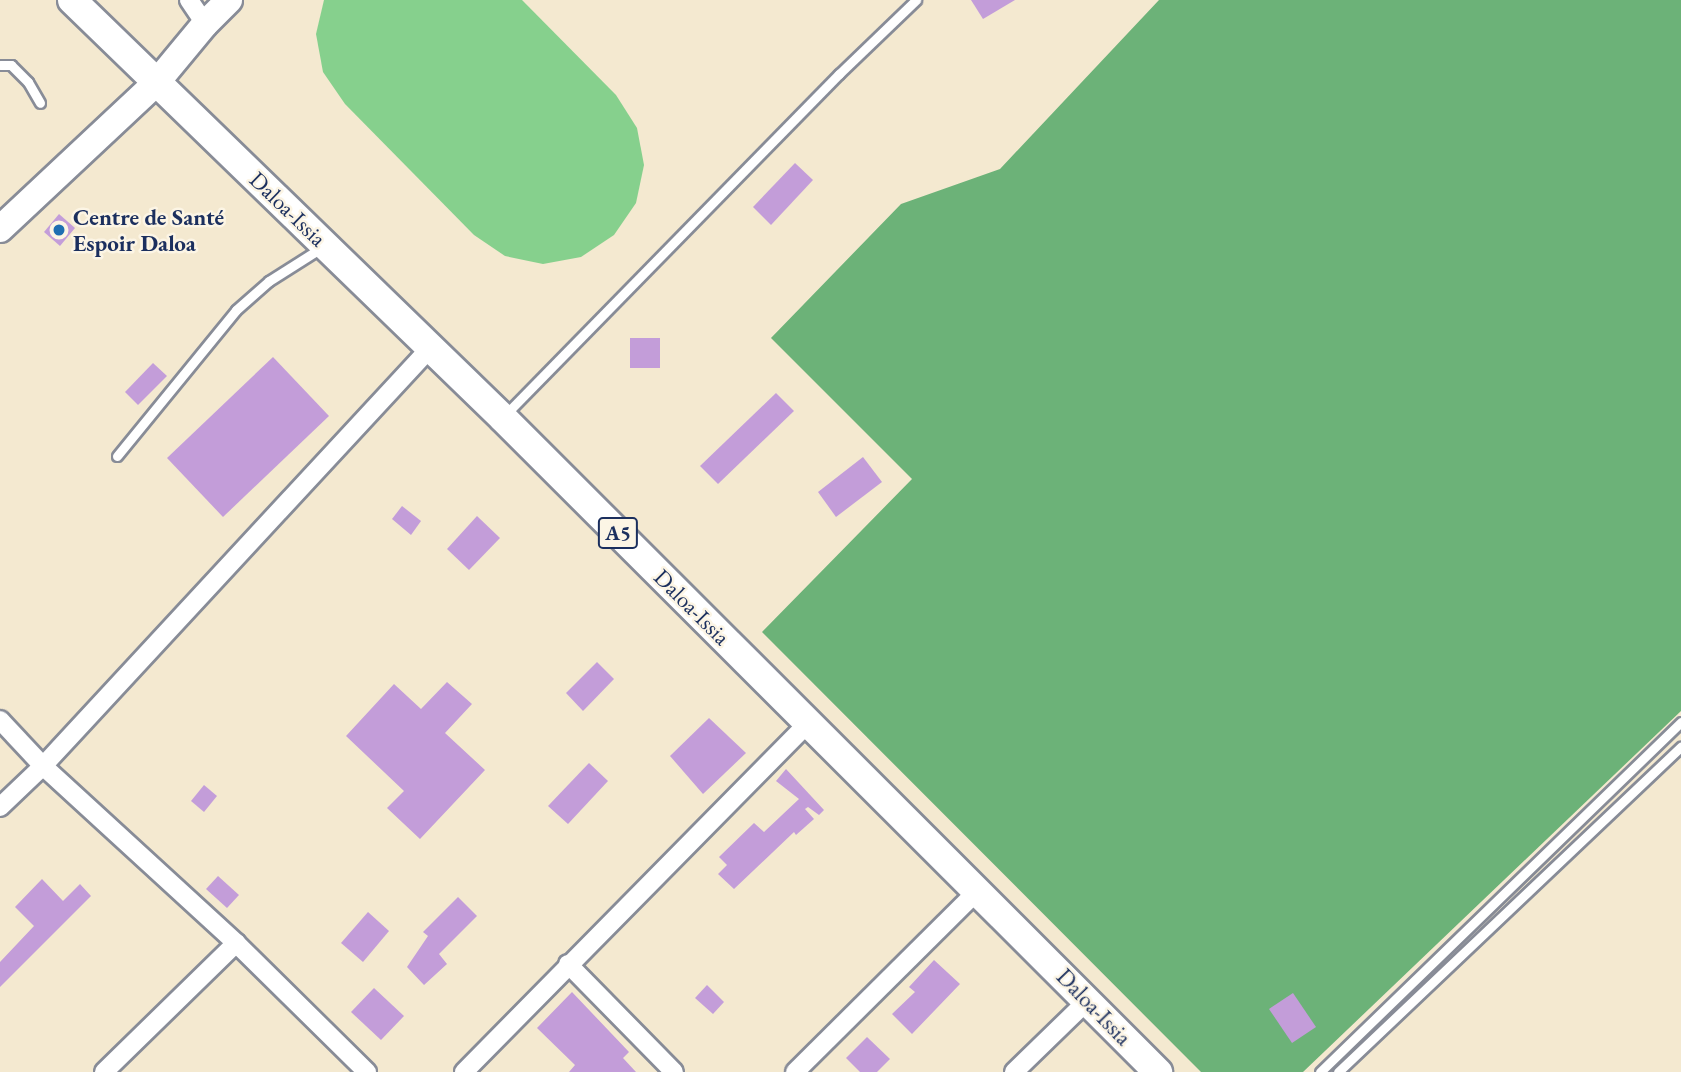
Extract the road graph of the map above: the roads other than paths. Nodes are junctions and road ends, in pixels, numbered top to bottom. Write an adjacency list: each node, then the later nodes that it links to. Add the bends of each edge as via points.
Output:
1 (72, 0): 7 (main road, Daloa-Issia / A5)
2 (189, 0): 5 (street)
3 (229, 0): 5 (street)
4 (916, 0): 12 (lane)
5 (205, 24): 7 (street)
6 (0, 65): 8 (lane, via 11,65)
7 (157, 82): 9 (street); 10 (main road, Daloa-Issia / A5)
8 (40, 103)
9 (0, 229)
10 (326, 245): 11 (main road, Daloa-Issia / A5); 13 (lane, via 269,281 236,310)
11 (431, 347): 12 (main road, Daloa-Issia / A5); 19 (street)
12 (503, 418): 16 (main road, Daloa-Issia / A5)
13 (117, 456)
14 (0, 720): 19 (street)
15 (1681, 722): 17 (lane)
16 (808, 723): 21 (main road, Daloa-Issia / A5); 23 (street)
17 (1671, 732): 18 (lane); 32 (lane)
18 (1681, 745): 33 (lane)
19 (43, 766): 20 (street); 22 (street)
20 (0, 807)
21 (978, 890): 24 (main road, Daloa-Issia / A5); 29 (street)
22 (236, 943): 25 (street); 26 (street)
23 (568, 964): 27 (street); 28 (street)
24 (1088, 1000): 30 (street); 31 (main road, Daloa-Issia / A5)
25 (104, 1072)
26 (367, 1072)
27 (464, 1072)
28 (674, 1072)
29 (795, 1072)
30 (1014, 1072)
31 (1158, 1072)
32 (1320, 1072)
33 (1338, 1072)

